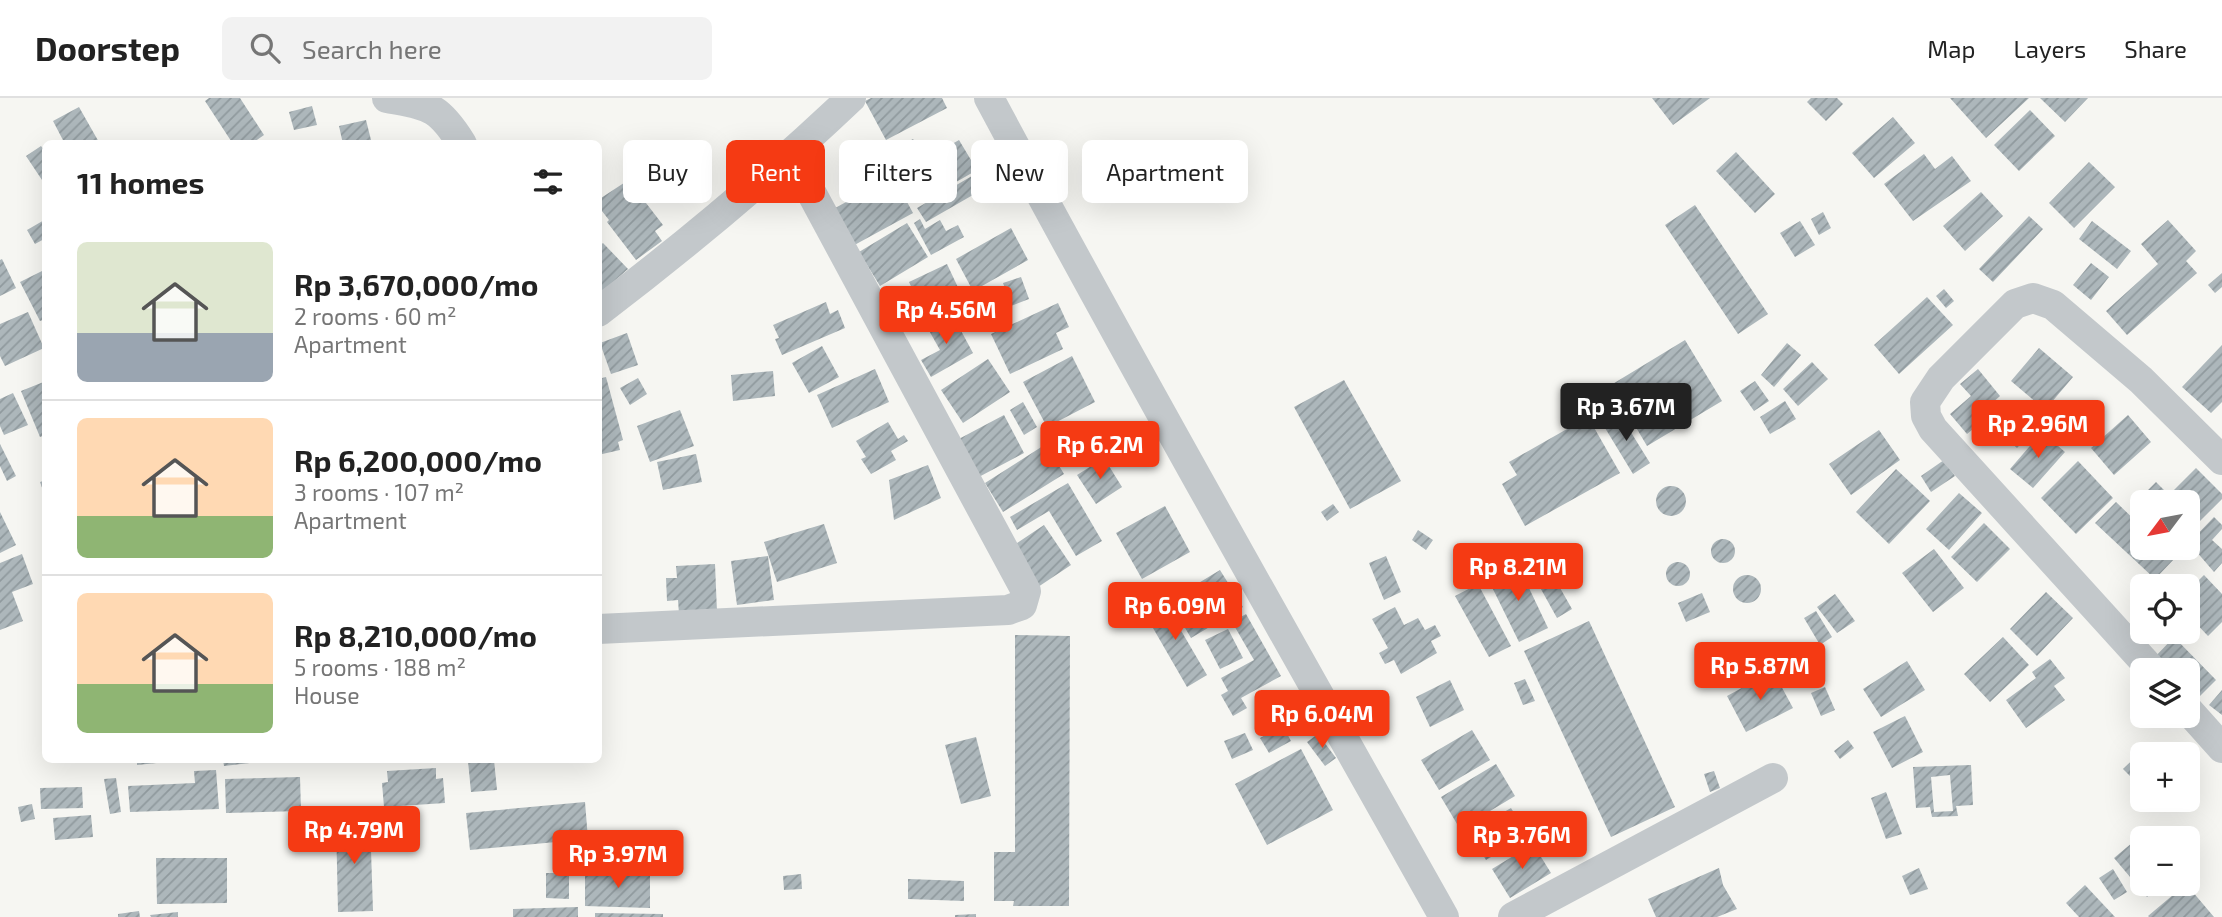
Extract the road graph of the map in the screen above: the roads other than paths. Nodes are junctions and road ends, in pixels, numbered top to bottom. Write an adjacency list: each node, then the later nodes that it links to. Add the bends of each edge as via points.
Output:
1 (387, 98): 4 (street, via 429,106)
2 (851, 98): 5 (street)
3 (989, 98): 15 (street)
4 (459, 140)
5 (807, 140)
6 (734, 203): 8 (street)
7 (817, 203): 10 (street, via 1026,591 1022,605 1009,610)
8 (602, 309)
9 (2222, 460): 11 (street, via 2073,321 2053,305 2032,299 2015,304 1941,378 1925,402 1933,429)
10 (602, 629)
11 (2141, 658)
12 (2200, 723): 13 (street)
13 (2222, 748)
14 (1773, 779): 16 (street)
15 (1444, 917)
16 (1513, 917)

